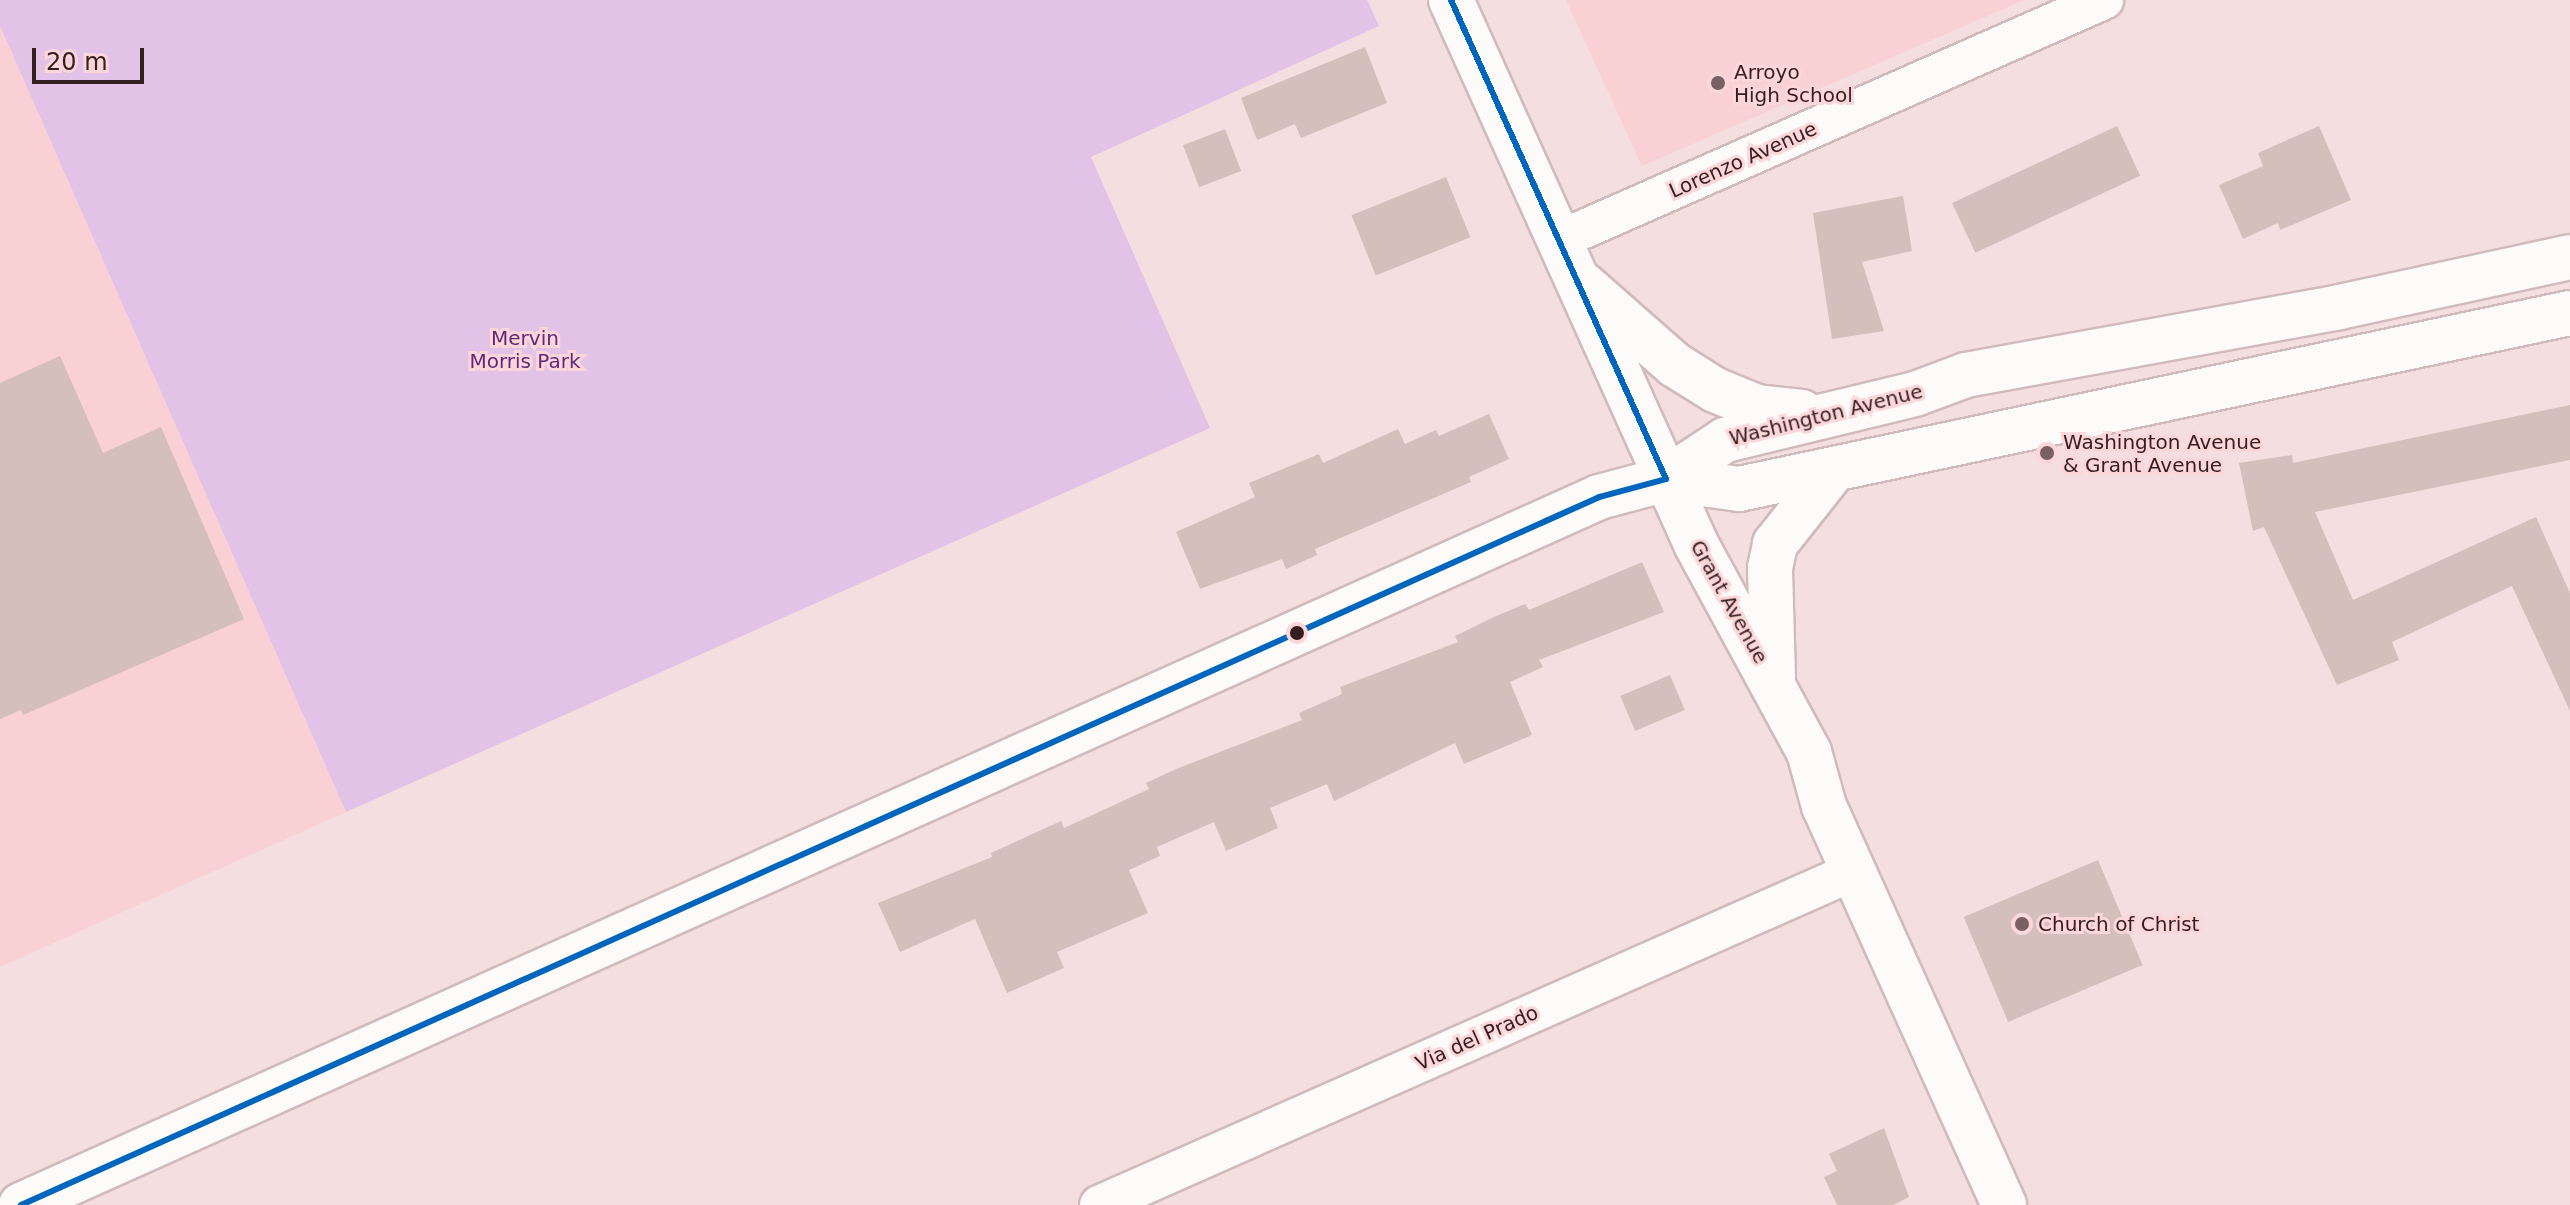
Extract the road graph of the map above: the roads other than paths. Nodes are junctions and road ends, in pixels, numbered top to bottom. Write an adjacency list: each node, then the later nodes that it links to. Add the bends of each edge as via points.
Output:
1 (1451, 0): 4 (main road, Grant Avenue)
2 (2104, 0): 4 (street, Lorenzo Avenue)
3 (2570, 257): 6 (main road, Washington Avenue, via 2339,307 1966,375 1915,394)
4 (1565, 258): 6 (main road, via 1675,365 1715,390 1757,407); 8 (main road, Grant Avenue)
5 (2570, 313): 7 (main road)
6 (1825, 415): 8 (main road, Washington Avenue, via 1719,442)
7 (1832, 472): 8 (main road, via 1739,489); 9 (main road, via 1775,544 1770,568)
8 (1666, 479): 9 (main road, Grant Avenue); 11 (main road, via 1599,497)
9 (1773, 683): 10 (main road, Grant Avenue, via 1809,752 1824,806)
10 (1854, 871): 12 (street, Via del Prado); 13 (main road, Grant Avenue)
11 (21, 1205)
12 (1099, 1205)
13 (2004, 1205)

